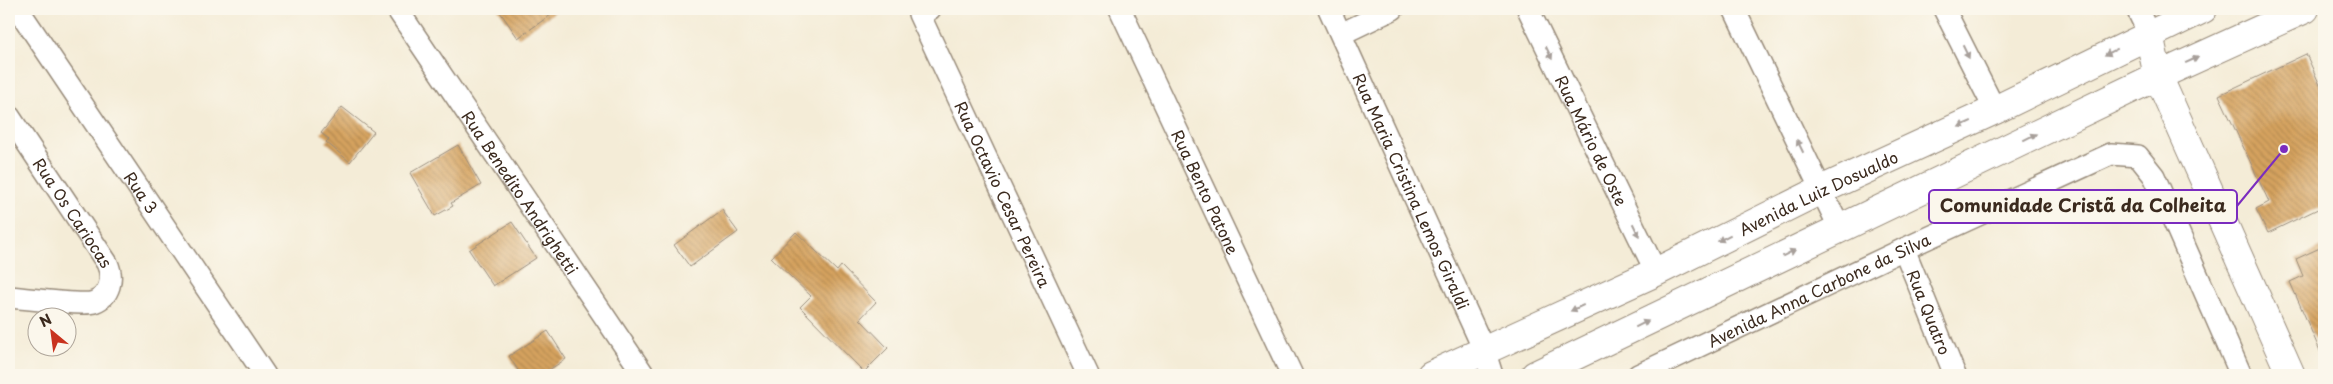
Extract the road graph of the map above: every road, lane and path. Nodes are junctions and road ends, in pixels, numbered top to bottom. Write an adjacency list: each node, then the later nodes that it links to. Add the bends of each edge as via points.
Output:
1 (18, 9): 24 (street, Rua 3)
2 (396, 9): 25 (street, Rua Benedito Andrighetti)
3 (1120, 9): 27 (street, Rua Bento Patone)
4 (1328, 9): 13 (street, Rua Maria Cristina Lemos Giraldi)
5 (1393, 9): 13 (street)
6 (1528, 9): 21 (street, Rua Mário de Oste, one-way to 21)
7 (1734, 9): 18 (street, one-way to 7)
8 (1944, 9): 16 (street, one-way to 16)
9 (2137, 9): 14 (street)
10 (2203, 9): 14 (street, Avenida Luiz Dosualdo)
11 (2306, 9): 15 (street, one-way to 11)
12 (924, 11): 26 (street, Rua Octavio Cesar Pereira)
13 (1341, 34): 23 (street, Rua Maria Cristina Lemos Giraldi)
14 (2148, 34): 15 (street); 16 (street, Avenida Luiz Dosualdo, one-way to 16)
15 (2158, 76): 19 (street, one-way to 15); 33 (street)
16 (1995, 110): 18 (street, Avenida Luiz Dosualdo, one-way to 18)
17 (9, 116): 22 (street, Rua Os Cariocas, via 107,263 111,275 109,288 101,298 90,303)
18 (1821, 190): 19 (street); 21 (street, Avenida Luiz Dosualdo, one-way to 21)
19 (1840, 229): 29 (street, one-way to 19)
20 (1904, 249): 30 (street, Avenida Anna Carbone da Silva); 31 (street, Rua Quatro); 32 (street, Avenida Anna Carbone da Silva, via 2111,154 2138,156 2154,176)
21 (1656, 272): 23 (street, Avenida Luiz Dosualdo, one-way to 23)
22 (9, 296)
23 (1488, 363): 28 (street, Avenida Luiz Dosualdo)
24 (265, 375)
25 (644, 375)
26 (1088, 375)
27 (1292, 375)
28 (1431, 375)
29 (1535, 375)
30 (1638, 375)
31 (1955, 375)
32 (2241, 375)
33 (2292, 375)

